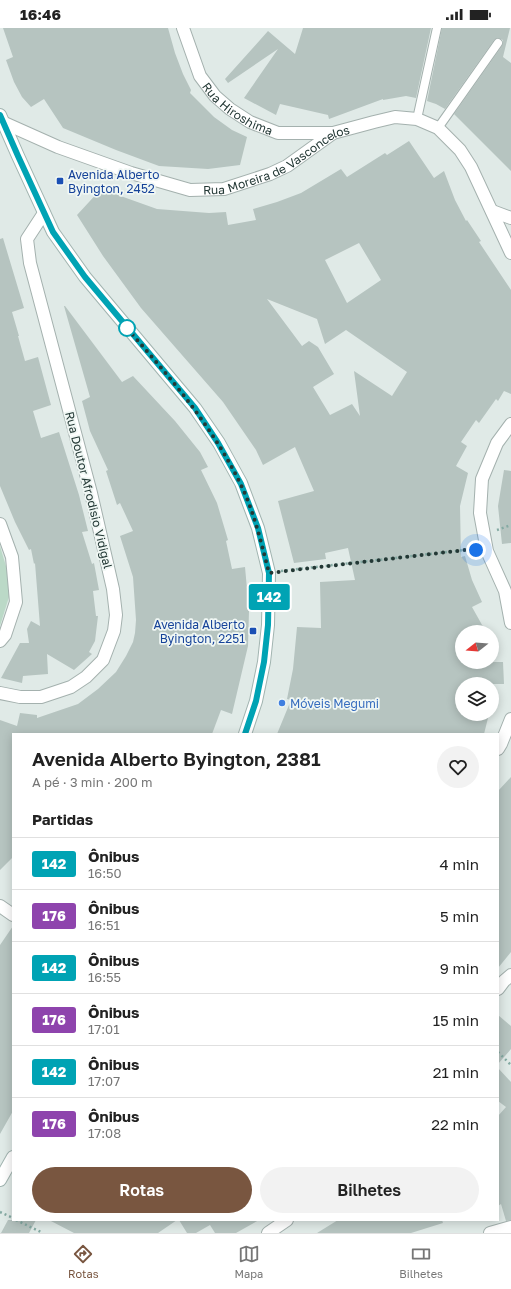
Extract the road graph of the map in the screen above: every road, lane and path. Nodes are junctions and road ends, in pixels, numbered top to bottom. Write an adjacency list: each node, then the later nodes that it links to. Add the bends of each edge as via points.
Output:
1 (183, 28): 7 (street, Rua Hiroshima, via 200,76 215,96 230,109 250,122 278,133)
2 (437, 28): 5 (lane)
3 (498, 43): 6 (lane)
4 (1, 119): 7 (street, Rua Moreira de Vasconcelos, via 58,147 131,173 190,190 224,189 270,174 287,166); 9 (street)
5 (417, 119): 6 (street, Rua Moreira de Vasconcelos); 7 (street, Rua Moreira de Vasconcelos, via 395,117)
6 (438, 128): 8 (street, Rua Moreira de Vasconcelos, via 460,150 471,167)
7 (333, 133)
8 (492, 212): 10 (street); 11 (street, Rua Moreira de Vasconcelos)
9 (44, 213): 15 (street, via 53,232 85,277 195,408 218,443 241,484 258,528); 19 (street, Rua Doutor Afrodisio Vidigal, via 27,239 30,263 91,493 113,589 115,626 103,660 86,677 71,687 41,697 20,697)
10 (511, 218)
11 (511, 253)
12 (511, 424): 14 (street, via 497,443 482,479 480,513)
13 (0, 524): 18 (street, via 12,557 16,602 5,635)
14 (487, 551): 15 (path, via 465,550); 16 (street)
15 (269, 573): 21 (street, via 264,662 256,701)
16 (508, 592): 17 (street)
17 (511, 624)
18 (0, 641)
19 (0, 693)
20 (511, 719): 22 (street)
21 (245, 733)
22 (499, 747)
23 (0, 906): 24 (street)
24 (12, 914)
25 (511, 975): 26 (street)
26 (499, 988)
27 (499, 1053): 28 (path)
28 (511, 1065)
29 (12, 1159): 30 (street)
30 (0, 1180)
31 (0, 1212): 32 (path)
32 (12, 1218)
33 (18, 1221): 36 (path)
34 (286, 1221): 37 (street)
35 (511, 1227): 38 (street)
36 (42, 1233)
37 (268, 1233)
38 (490, 1233)

